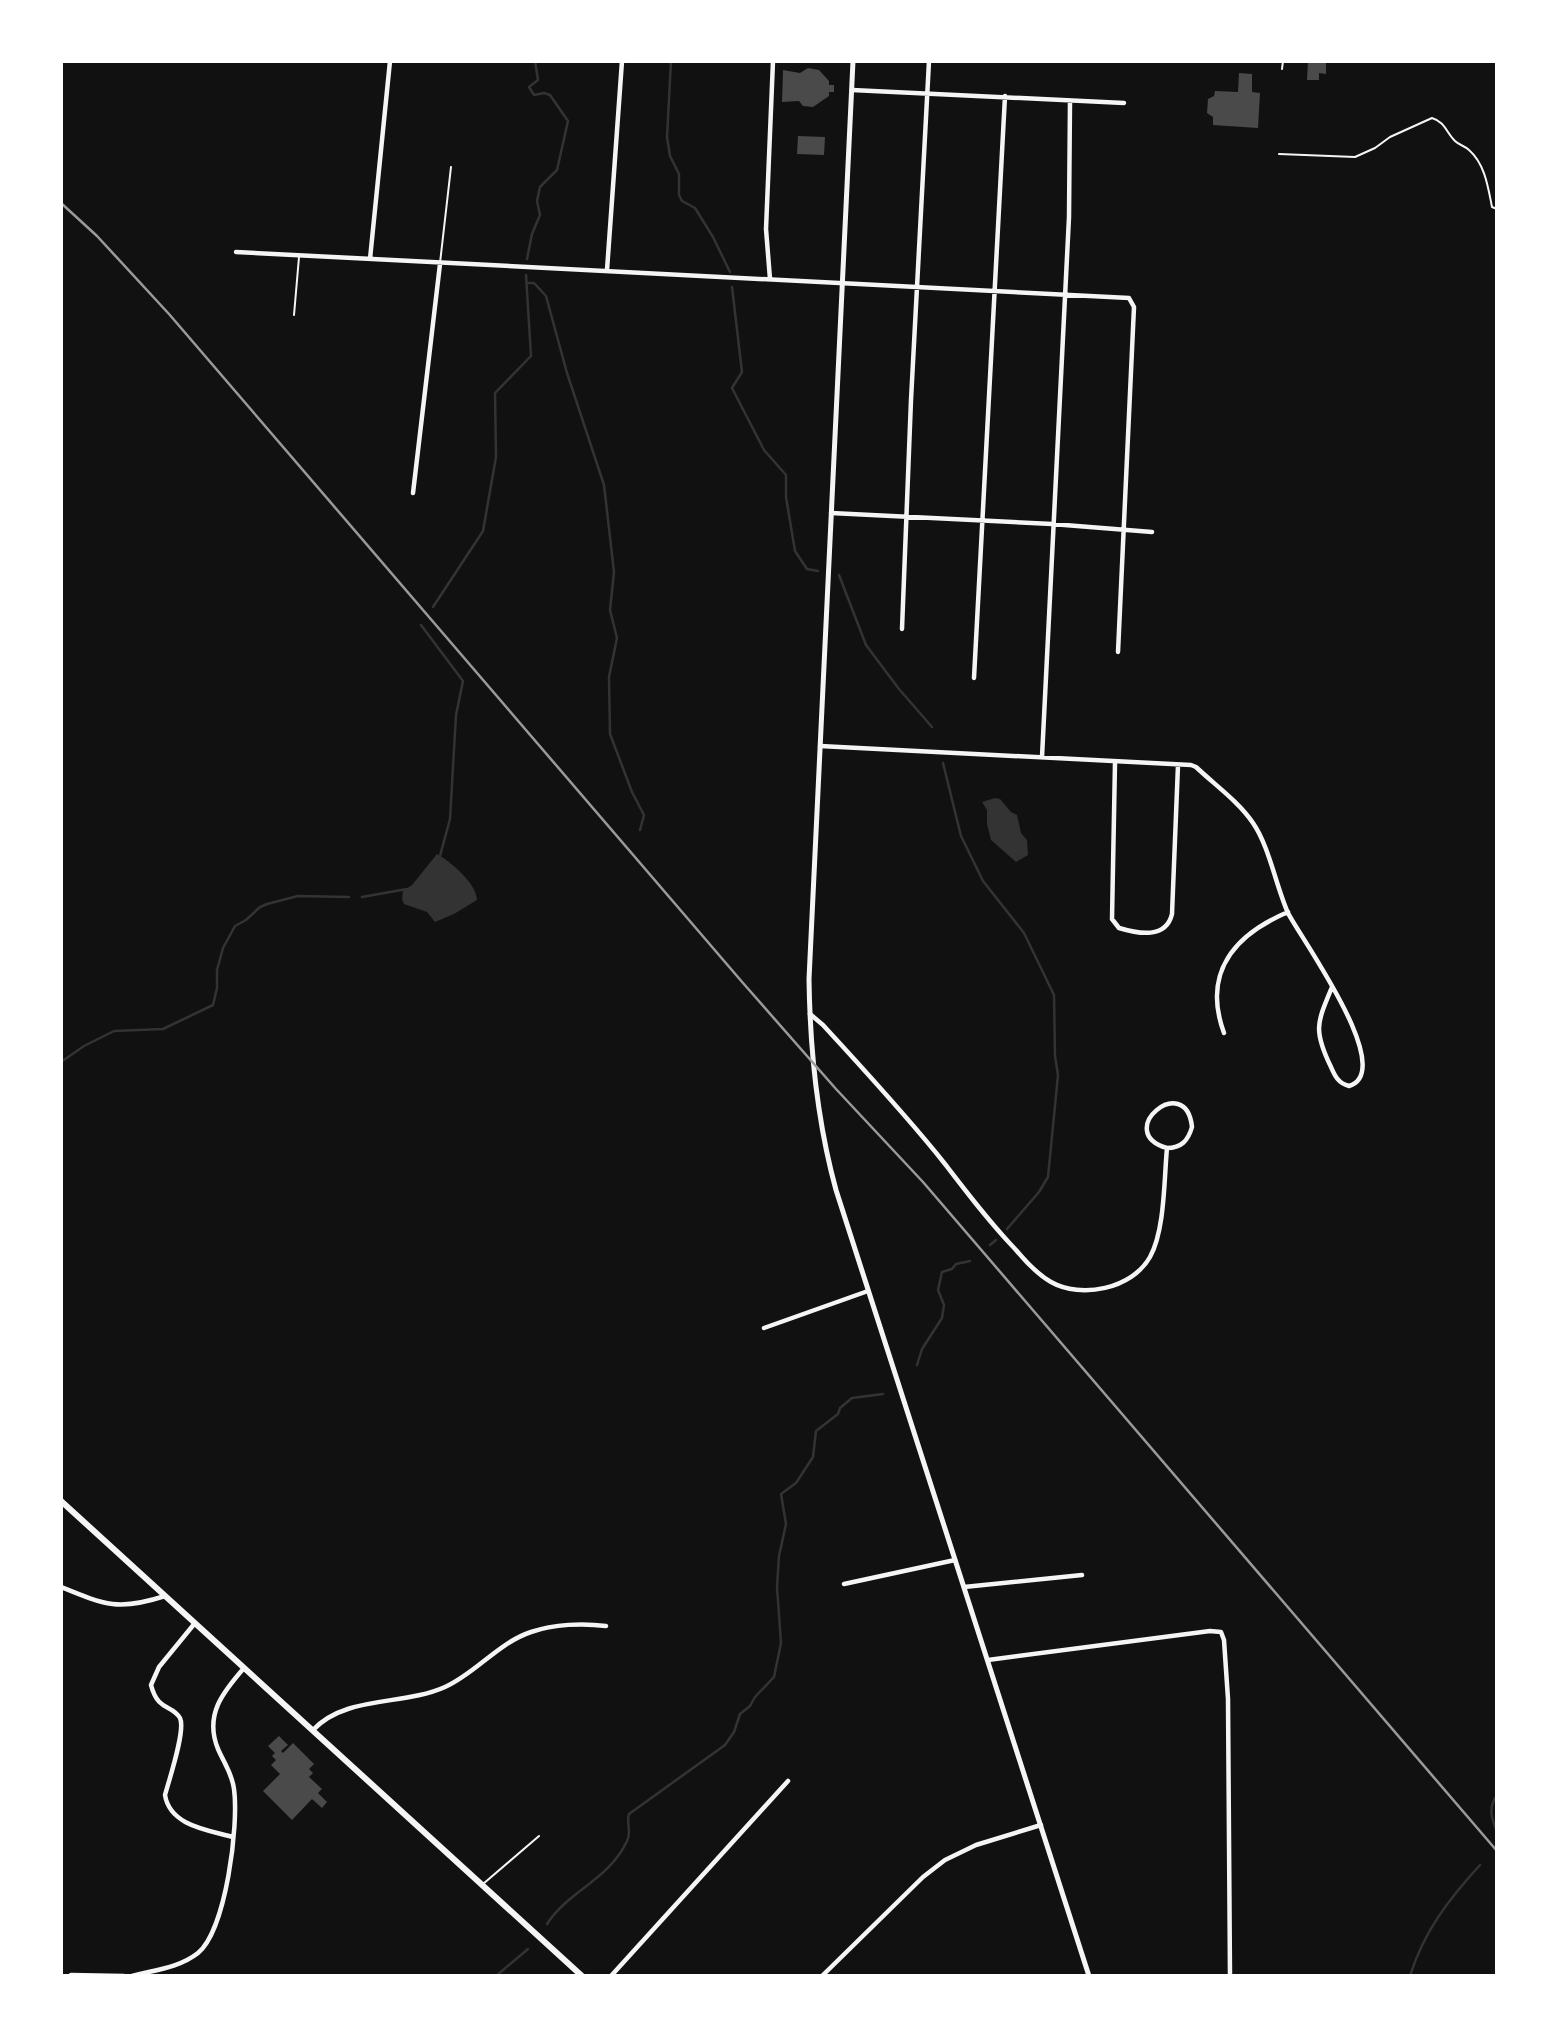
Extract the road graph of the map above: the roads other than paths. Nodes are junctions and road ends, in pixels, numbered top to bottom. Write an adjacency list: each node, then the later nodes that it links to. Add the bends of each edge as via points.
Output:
1 (390, 61): 14 (street)
2 (622, 61): 16 (street)
3 (774, 61): 17 (street, via 766,229)
4 (853, 61): 6 (street)
5 (929, 61): 7 (street)
6 (852, 90): 7 (street); 18 (street)
7 (927, 93): 8 (street); 19 (street)
8 (1004, 96): 9 (street); 20 (street)
9 (1070, 101): 10 (street); 21 (street)
10 (1125, 103)
11 (450, 167): 15 (lane)
12 (236, 252): 13 (street)
13 (299, 256): 14 (street); 22 (lane)
14 (370, 259): 15 (street)
15 (440, 264): 16 (street); 23 (street)
16 (607, 270): 17 (street)
17 (770, 279): 18 (street)
18 (842, 283): 19 (street); 24 (street)
19 (917, 286): 20 (street); 25 (street)
20 (994, 290): 21 (street); 26 (street)
21 (1065, 295): 27 (street); 28 (street, via 1121,296 1130,299 1133,307)
22 (294, 315)
23 (413, 493)
24 (831, 513): 25 (street); 33 (street)
25 (907, 516): 26 (street); 30 (street)
26 (981, 520): 27 (street); 32 (street)
27 (1052, 524): 28 (street); 34 (street)
28 (1123, 531): 29 (street); 31 (street)
29 (1152, 533)
30 (902, 629)
31 (1118, 652)
32 (974, 678)
33 (820, 746): 34 (street); 39 (street)
34 (1042, 757): 35 (street)
35 (1115, 763): 36 (street); 36 (street, via 1112,919 1119,928 1148,932 1165,928 1172,914)
36 (1178, 765): 37 (street, via 1196,767 1252,820)
37 (1288, 912): 38 (street); 40 (street, via 1251,931 1224,965 1216,1000)
38 (1332, 987): 38 (street, via 1318,1039 1337,1079 1349,1086 1357,1083 1361,1073 1360,1052 1352,1022)
39 (810, 1014): 41 (street, via 878,1086 987,1220 1051,1283 1083,1290 1106,1287 1128,1278 1146,1262 1156,1240); 42 (street, via 825,1145)
40 (1224, 1033)
41 (1167, 1148): 41 (street, via 1150,1137 1148,1122 1158,1106 1171,1103 1187,1112 1192,1127 1186,1141)
42 (868, 1291): 43 (street); 45 (street)
43 (764, 1328)
44 (61, 1501): 50 (main road)
45 (955, 1560): 47 (street); 49 (street)
46 (1082, 1575): 49 (street)
47 (844, 1584)
48 (61, 1587): 50 (street, via 121,1606)
49 (964, 1587): 53 (street)
50 (166, 1596): 51 (main road)
51 (195, 1623): 54 (main road); 59 (street, via 159,1667 151,1685 158,1701 181,1722 166,1802 185,1822)
52 (606, 1626): 55 (street, via 532,1631 442,1688 332,1715)
53 (988, 1660): 57 (street); 69 (street, via 1221,1632 1228,1699)
54 (244, 1667): 55 (main road); 59 (street, via 223,1691 216,1709 215,1738 234,1790)
55 (313, 1730): 60 (main road)
56 (788, 1781): 66 (street)
57 (1041, 1825): 67 (street, via 964,1849 945,1860); 68 (street)
58 (539, 1836): 60 (lane)
59 (233, 1837): 61 (street, via 214,1931 196,1955)
60 (482, 1884): 65 (main road)
61 (166, 1973): 64 (street)
62 (71, 1975): 63 (street)
63 (124, 1976)
64 (132, 1976)
65 (582, 1976)
66 (611, 1976)
67 (822, 1976)
68 (1089, 1976)
69 (1230, 1976)

